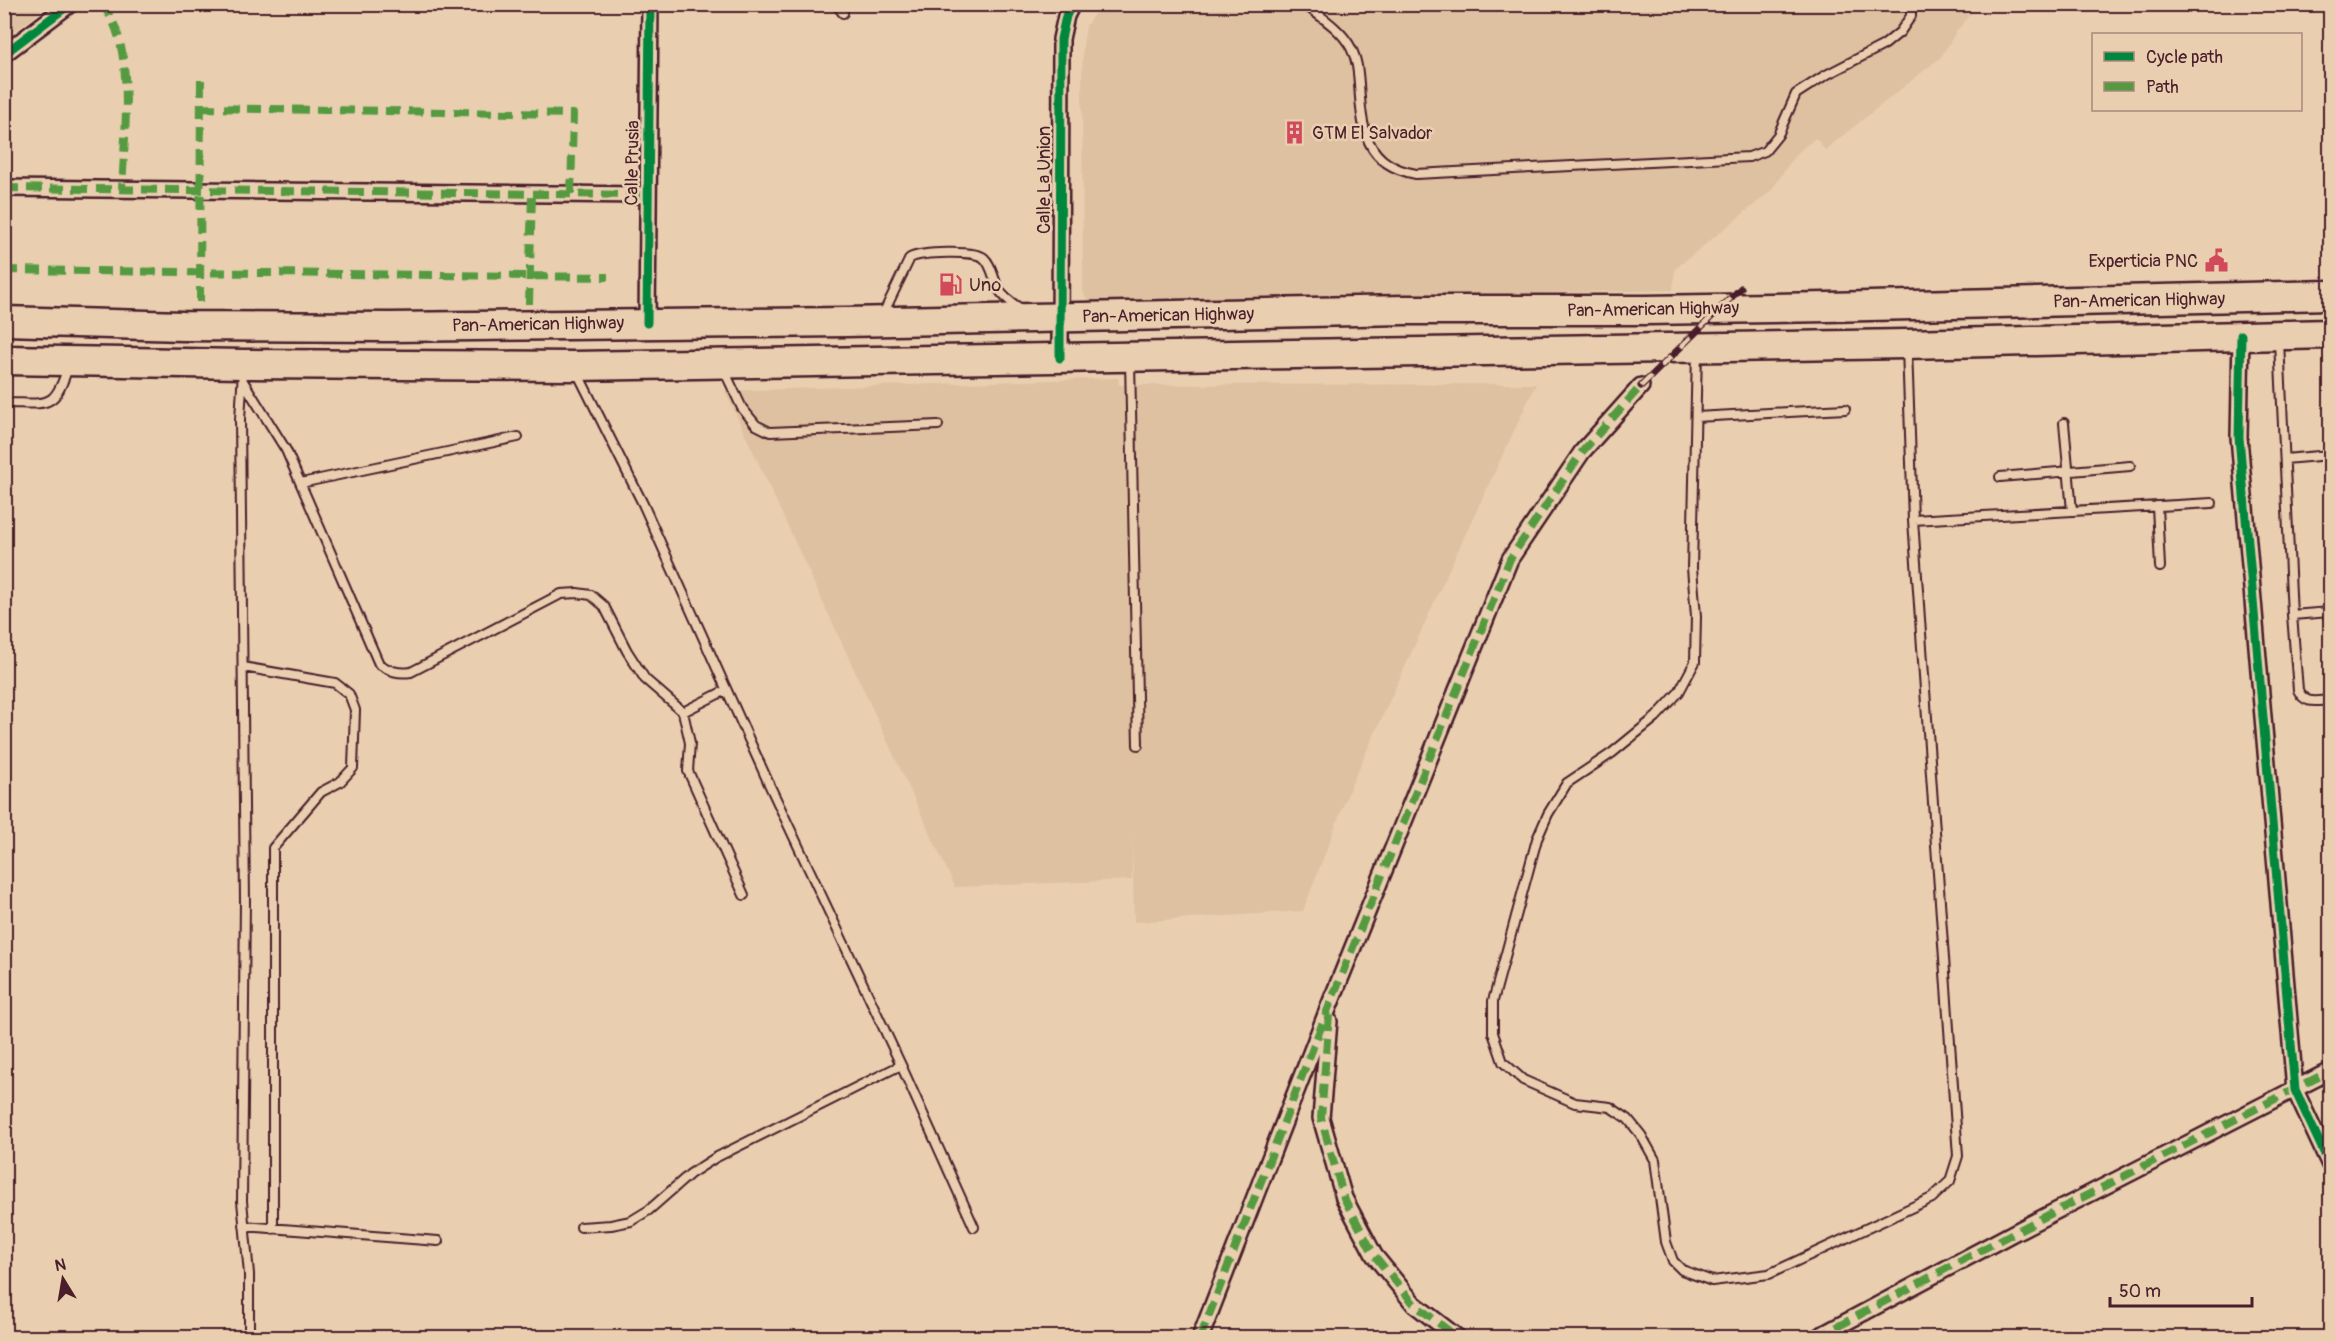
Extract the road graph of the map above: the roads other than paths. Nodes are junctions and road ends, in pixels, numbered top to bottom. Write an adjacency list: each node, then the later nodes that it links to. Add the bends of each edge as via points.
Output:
1 (70, 4): 8 (street)
2 (650, 4): 10 (street, Calle Prusia)
3 (836, 4): 7 (lane)
4 (1072, 4): 16 (street, Calle La Union, via 1061,39)
5 (1304, 4): 6 (lane, via 1332,25 1351,47 1361,118 1369,144 1380,160 1416,174 1749,157 1765,151 1778,135 1796,94 1884,45 1911,16)
6 (1911, 4)
7 (843, 13)
8 (4, 54)
9 (4, 188): 10 (street)
10 (648, 195): 19 (street, Calle Prusia)
11 (2331, 295): 12 (highway, Pan-American Highway)
12 (2175, 300): 13 (highway, Pan-American Highway); 23 (highway, via 2166,304 2160,315 2164,329)
13 (2084, 302): 15 (highway, Pan-American Highway); 24 (highway, via 2096,310 2100,323 2093,335)
14 (886, 308): 16 (lane, via 910,258 918,254 971,254 988,262 1001,292)
15 (1091, 316): 16 (highway, Pan-American Highway); 28 (highway, via 1076,322 1070,332 1076,350)
16 (1046, 317): 17 (highway, Pan-American Highway); 29 (street, Calle La Union)
17 (970, 319): 19 (highway, Pan-American Highway); 31 (highway, via 983,329 987,345)
18 (4, 321): 19 (highway, Pan-American Highway, via 339,327)
19 (647, 323)
20 (2331, 334): 22 (highway, Pan-American Highway)
21 (2241, 335): 22 (highway, Pan-American Highway); 23 (highway, Pan-American Highway); 65 (street, via 2240,437)
22 (2279, 335): 44 (lane)
23 (2175, 337): 24 (highway, Pan-American Highway)
24 (2084, 339): 25 (highway, Pan-American Highway)
25 (1906, 344): 26 (highway, Pan-American Highway); 52 (lane)
26 (1697, 347): 27 (highway, Pan-American Highway); 39 (lane)
27 (1130, 356): 28 (highway, Pan-American Highway); 60 (lane)
28 (1094, 357): 29 (highway, Pan-American Highway)
29 (1060, 358): 31 (highway, Pan-American Highway)
30 (4, 360): 32 (highway, Pan-American Highway)
31 (967, 360): 33 (highway, Pan-American Highway)
32 (70, 361): 35 (highway, Pan-American Highway); 37 (lane, via 54,399 42,403)
33 (721, 363): 34 (highway, Pan-American Highway); 41 (lane, via 742,408 756,425 770,432)
34 (574, 366): 35 (highway, Pan-American Highway); 57 (lane, via 643,504)
35 (243, 373): 48 (lane); 56 (lane)
36 (1641, 386): 62 (street, via 1582,452 1510,559)
37 (4, 403)
38 (1845, 410): 39 (lane)
39 (1696, 417): 52 (lane, via 1692,568 1695,662 1679,692 1656,717 1567,783 1548,814 1537,839 1493,1001 1493,1033 1503,1062 1523,1080 1575,1103 1610,1107 1628,1119 1655,1160 1666,1242 1673,1261 1682,1270 1712,1281 1769,1274 1932,1198 1950,1181 1958,1156)
40 (2064, 423): 46 (lane)
41 (938, 425)
42 (518, 437): 48 (lane)
43 (2331, 455): 44 (lane)
44 (2285, 459): 55 (lane)
45 (2130, 466): 46 (lane)
46 (2068, 471): 47 (lane); 51 (lane)
47 (2000, 477)
48 (301, 483): 59 (lane, via 379,664 387,670 411,672 561,594 578,593 591,595 604,606 645,679)
49 (2212, 503): 50 (lane)
50 (2157, 506): 51 (lane); 53 (lane)
51 (2072, 511): 52 (lane)
52 (1913, 520)
53 (2160, 567)
54 (2331, 612): 55 (lane)
55 (2292, 615): 58 (lane, via 2298,690 2308,702)
56 (243, 667): 67 (lane); 70 (lane, via 335,683 349,694 356,710 353,768 340,782 321,792 273,848)
57 (726, 690): 59 (lane); 63 (lane)
58 (2331, 700)
59 (683, 712): 61 (lane, via 690,743 688,771)
60 (1137, 745)
61 (744, 895)
62 (1330, 1004): 73 (street); 74 (street, via 1321,1118 1344,1198 1374,1256 1414,1304)
63 (901, 1065): 68 (lane, via 715,1158 631,1221); 69 (lane)
64 (2331, 1071): 65 (street)
65 (2295, 1090): 66 (street); 75 (street)
66 (2331, 1165)
67 (244, 1226): 70 (lane); 72 (lane)
68 (581, 1227)
69 (974, 1227)
70 (273, 1229): 71 (lane)
71 (438, 1241)
72 (249, 1338)
73 (1200, 1338)
74 (1458, 1338)
75 (1816, 1338)

